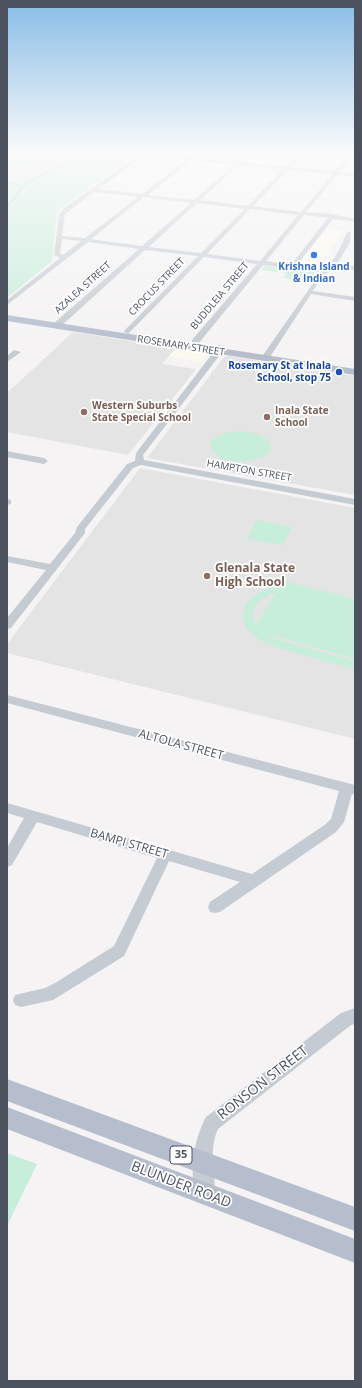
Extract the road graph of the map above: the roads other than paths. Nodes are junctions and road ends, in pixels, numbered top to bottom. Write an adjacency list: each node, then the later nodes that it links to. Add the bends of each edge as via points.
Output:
1 (62, 218): 9 (street)
2 (115, 218): 10 (street)
3 (176, 218): 14 (street, AZALEA STREET)
4 (238, 218): 16 (street, CROCUS STREET)
5 (298, 218): 19 (street, BUDDLEIA STREET)
6 (331, 218): 21 (street)
7 (342, 218): 8 (street)
8 (354, 220)
9 (60, 237): 10 (street); 17 (street, via 58,255)
10 (86, 241): 14 (street); 17 (street)
11 (340, 241): 12 (street); 12 (street, via 351,231); 15 (street)
12 (347, 242): 13 (street); 20 (street)
13 (355, 243)
14 (143, 248): 16 (street); 29 (street, AZALEA STREET)
15 (333, 250)
16 (201, 255): 19 (street); 30 (street, CROCUS STREET)
17 (67, 256): 26 (street)
18 (326, 262): 23 (street)
19 (261, 263): 21 (street); 31 (street, BUDDLEIA STREET)
20 (332, 265): 22 (street); 23 (street)
21 (292, 267): 23 (street)
22 (355, 268)
23 (324, 271): 24 (street)
24 (309, 292): 25 (street); 34 (street)
25 (355, 299)
26 (7, 303)
27 (7, 313): 29 (main road, ROSEMARY STREET)
28 (7, 318): 29 (main road, ROSEMARY STREET)
29 (58, 324): 30 (main road, ROSEMARY STREET); 32 (main road, ROSEMARY STREET)
30 (128, 332): 31 (main road, ROSEMARY STREET)
31 (195, 342): 32 (main road, ROSEMARY STREET)
32 (220, 349): 34 (main road, ROSEMARY STREET); 40 (street, via 139,455)
33 (17, 352): 35 (street)
34 (266, 356): 36 (main road, ROSEMARY STREET); 37 (main road, ROSEMARY STREET)
35 (7, 360)
36 (355, 366)
37 (355, 372)
38 (7, 454): 39 (street)
39 (44, 461)
40 (140, 462): 41 (street, HAMPTON STREET); 43 (street, via 130,466)
41 (355, 502)
42 (7, 559): 43 (street)
43 (51, 568): 44 (street)
44 (7, 625)
45 (7, 699): 46 (street, ALTOLA STREET)
46 (351, 789): 51 (street, via 337,822 331,828)
47 (7, 808): 48 (street, BAMPI STREET)
48 (33, 816): 49 (street, BAMPI STREET); 50 (street)
49 (165, 854): 51 (street, BAMPI STREET); 53 (street, via 119,951 61,988 46,995)
50 (7, 861)
51 (252, 880): 52 (street)
52 (215, 907)
53 (21, 1000)
54 (355, 1016): 57 (street, RONSON STREET, via 348,1018 215,1120 207,1131)
55 (7, 1090): 57 (main road, 35)
56 (7, 1118): 58 (main road, BLUNDER ROAD / 35)
57 (202, 1163): 58 (street, RONSON STREET); 59 (main road, 35)
58 (205, 1194): 60 (main road, BLUNDER ROAD / 35)
59 (355, 1218)
60 (355, 1251)

